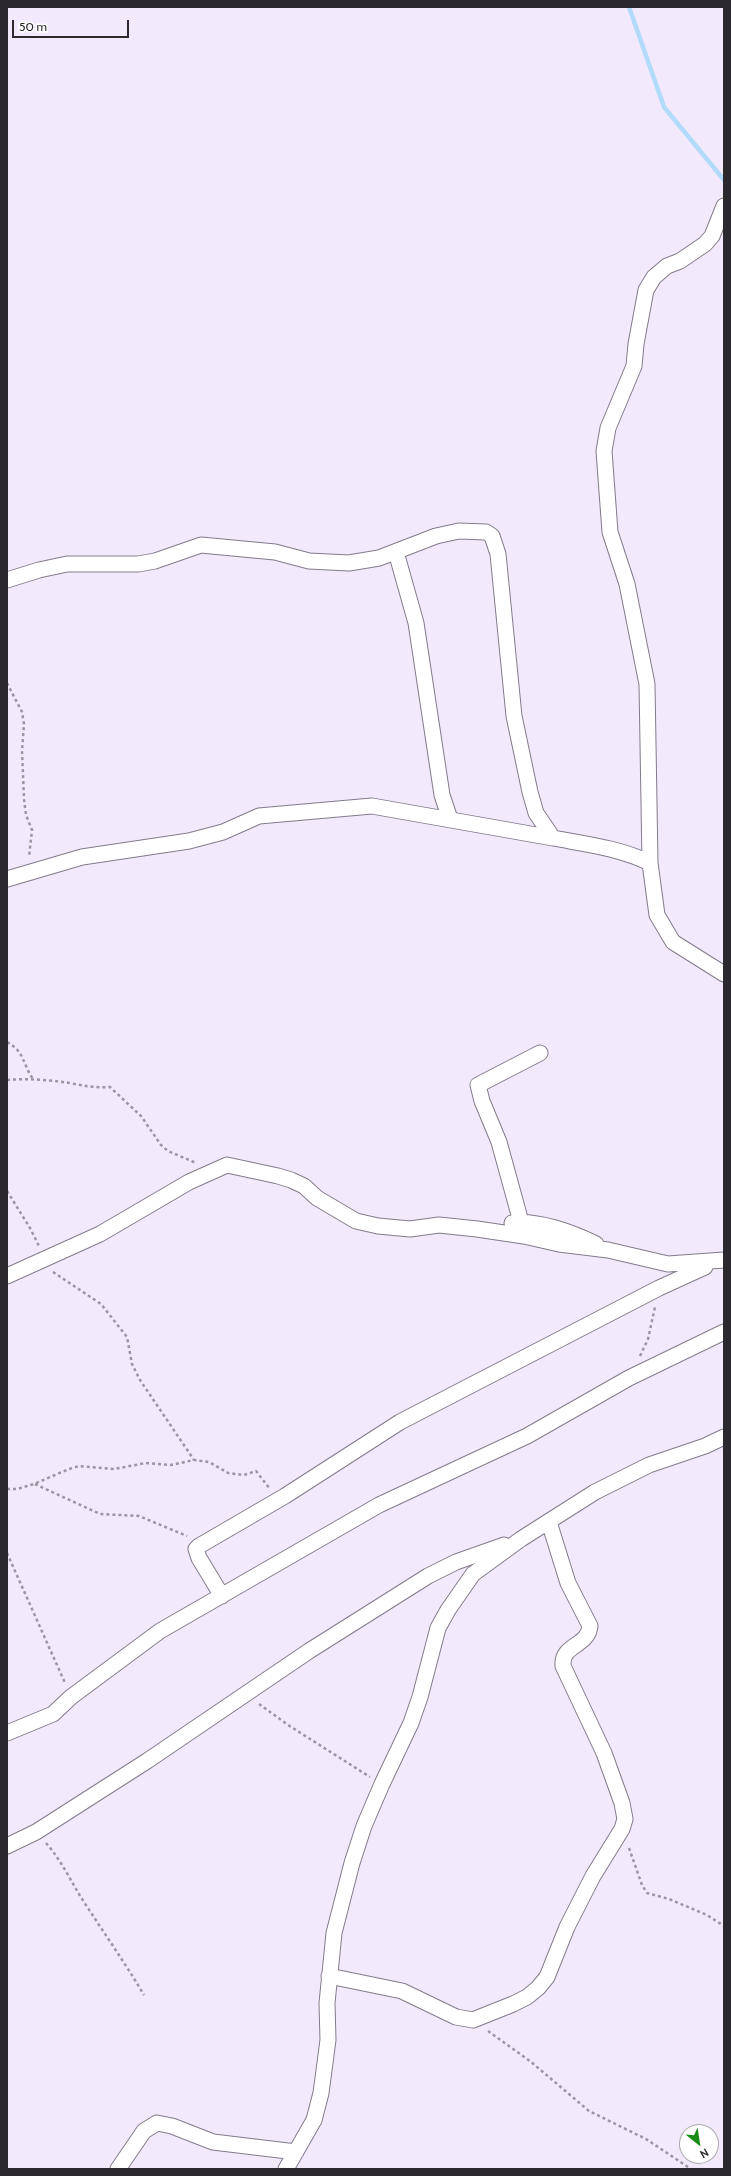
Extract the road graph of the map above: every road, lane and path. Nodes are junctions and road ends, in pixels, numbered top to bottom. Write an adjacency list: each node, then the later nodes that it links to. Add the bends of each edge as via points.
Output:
1 (724, 206): 7 (street, via 712,236 705,244 680,261 667,266 654,277 646,290 634,366 608,428 604,451 610,532 627,584 647,684)
2 (396, 552): 3 (street, via 365,562 334,564 309,561 275,552 201,546 138,564 67,564); 5 (street, via 416,623 442,795); 6 (street, via 436,536 459,532 478,531 492,536 498,554 514,716 536,813)
3 (7, 580)
4 (7, 684): 8 (path, via 22,712 24,724 24,799 26,815 32,830)
5 (450, 819): 6 (street); 8 (street, via 372,806 259,816 223,832 189,841 82,857)
6 (553, 838): 7 (street, via 621,852)
7 (650, 863): 10 (street, via 657,914 673,942)
8 (28, 873): 9 (street)
9 (7, 879)
10 (724, 974)
11 (7, 1042): 13 (path, via 20,1050)
12 (540, 1053): 17 (street, via 478,1085 482,1102 499,1142)
13 (33, 1079): 14 (path); 15 (path, via 86,1087 110,1086 141,1116 168,1151)
14 (7, 1080)
15 (213, 1170): 18 (street, via 227,1165 291,1180 356,1221 410,1229 439,1225); 21 (street, via 100,1234)
16 (7, 1191): 21 (path, via 30,1228)
17 (521, 1222): 18 (street); 19 (street, via 576,1234)
18 (477, 1229): 19 (street)
19 (608, 1250): 20 (street, via 668,1264)
20 (721, 1260): 23 (street)
21 (41, 1261): 22 (street); 27 (path, via 101,1304 127,1337 132,1364 140,1380)
22 (7, 1276)
23 (658, 1288): 25 (path, via 648,1339); 30 (street, via 400,1422)
24 (724, 1332): 25 (street)
25 (629, 1378): 35 (street, via 528,1436 379,1506)
26 (724, 1437): 31 (street, via 621,1478)
27 (194, 1460): 28 (path, via 171,1464 146,1463 114,1469 79,1466); 30 (path, via 209,1462 228,1473 244,1475 256,1471 269,1488)
28 (34, 1484): 29 (path); 33 (path, via 100,1514 139,1516 190,1537)
29 (7, 1489)
30 (285, 1496): 33 (street)
31 (549, 1522): 32 (street); 40 (street, via 568,1583 590,1626 586,1637 565,1653 562,1658 563,1666 604,1753 625,1819)
32 (521, 1539): 36 (street, via 456,1562 428,1576 309,1650); 39 (street, via 473,1574 448,1610 438,1628 411,1723)
33 (199, 1546): 35 (street, via 196,1549 199,1558)
34 (7, 1554): 37 (path)
35 (222, 1596): 37 (street, via 160,1631)
36 (242, 1696): 39 (path, via 268,1708 288,1725); 41 (street)
37 (71, 1697): 38 (street, via 53,1714)
38 (7, 1733)
39 (382, 1784): 44 (street, via 352,1863 334,1933)
40 (622, 1828): 43 (path, via 647,1893 669,1899); 46 (street, via 593,1876 547,1977 527,1997)
41 (36, 1832): 42 (street); 45 (path, via 56,1854)
42 (7, 1846)
43 (724, 1926)
44 (329, 1976): 46 (street, via 402,1991 456,2017); 47 (street, via 328,2040 321,2093 314,2120)
45 (144, 1995)
46 (475, 2020): 50 (path, via 530,2061 589,2111 646,2139)
47 (296, 2152): 48 (street, via 213,2142 157,2123 144,2131); 49 (street)
48 (118, 2169)
49 (286, 2169)
50 (691, 2169)

